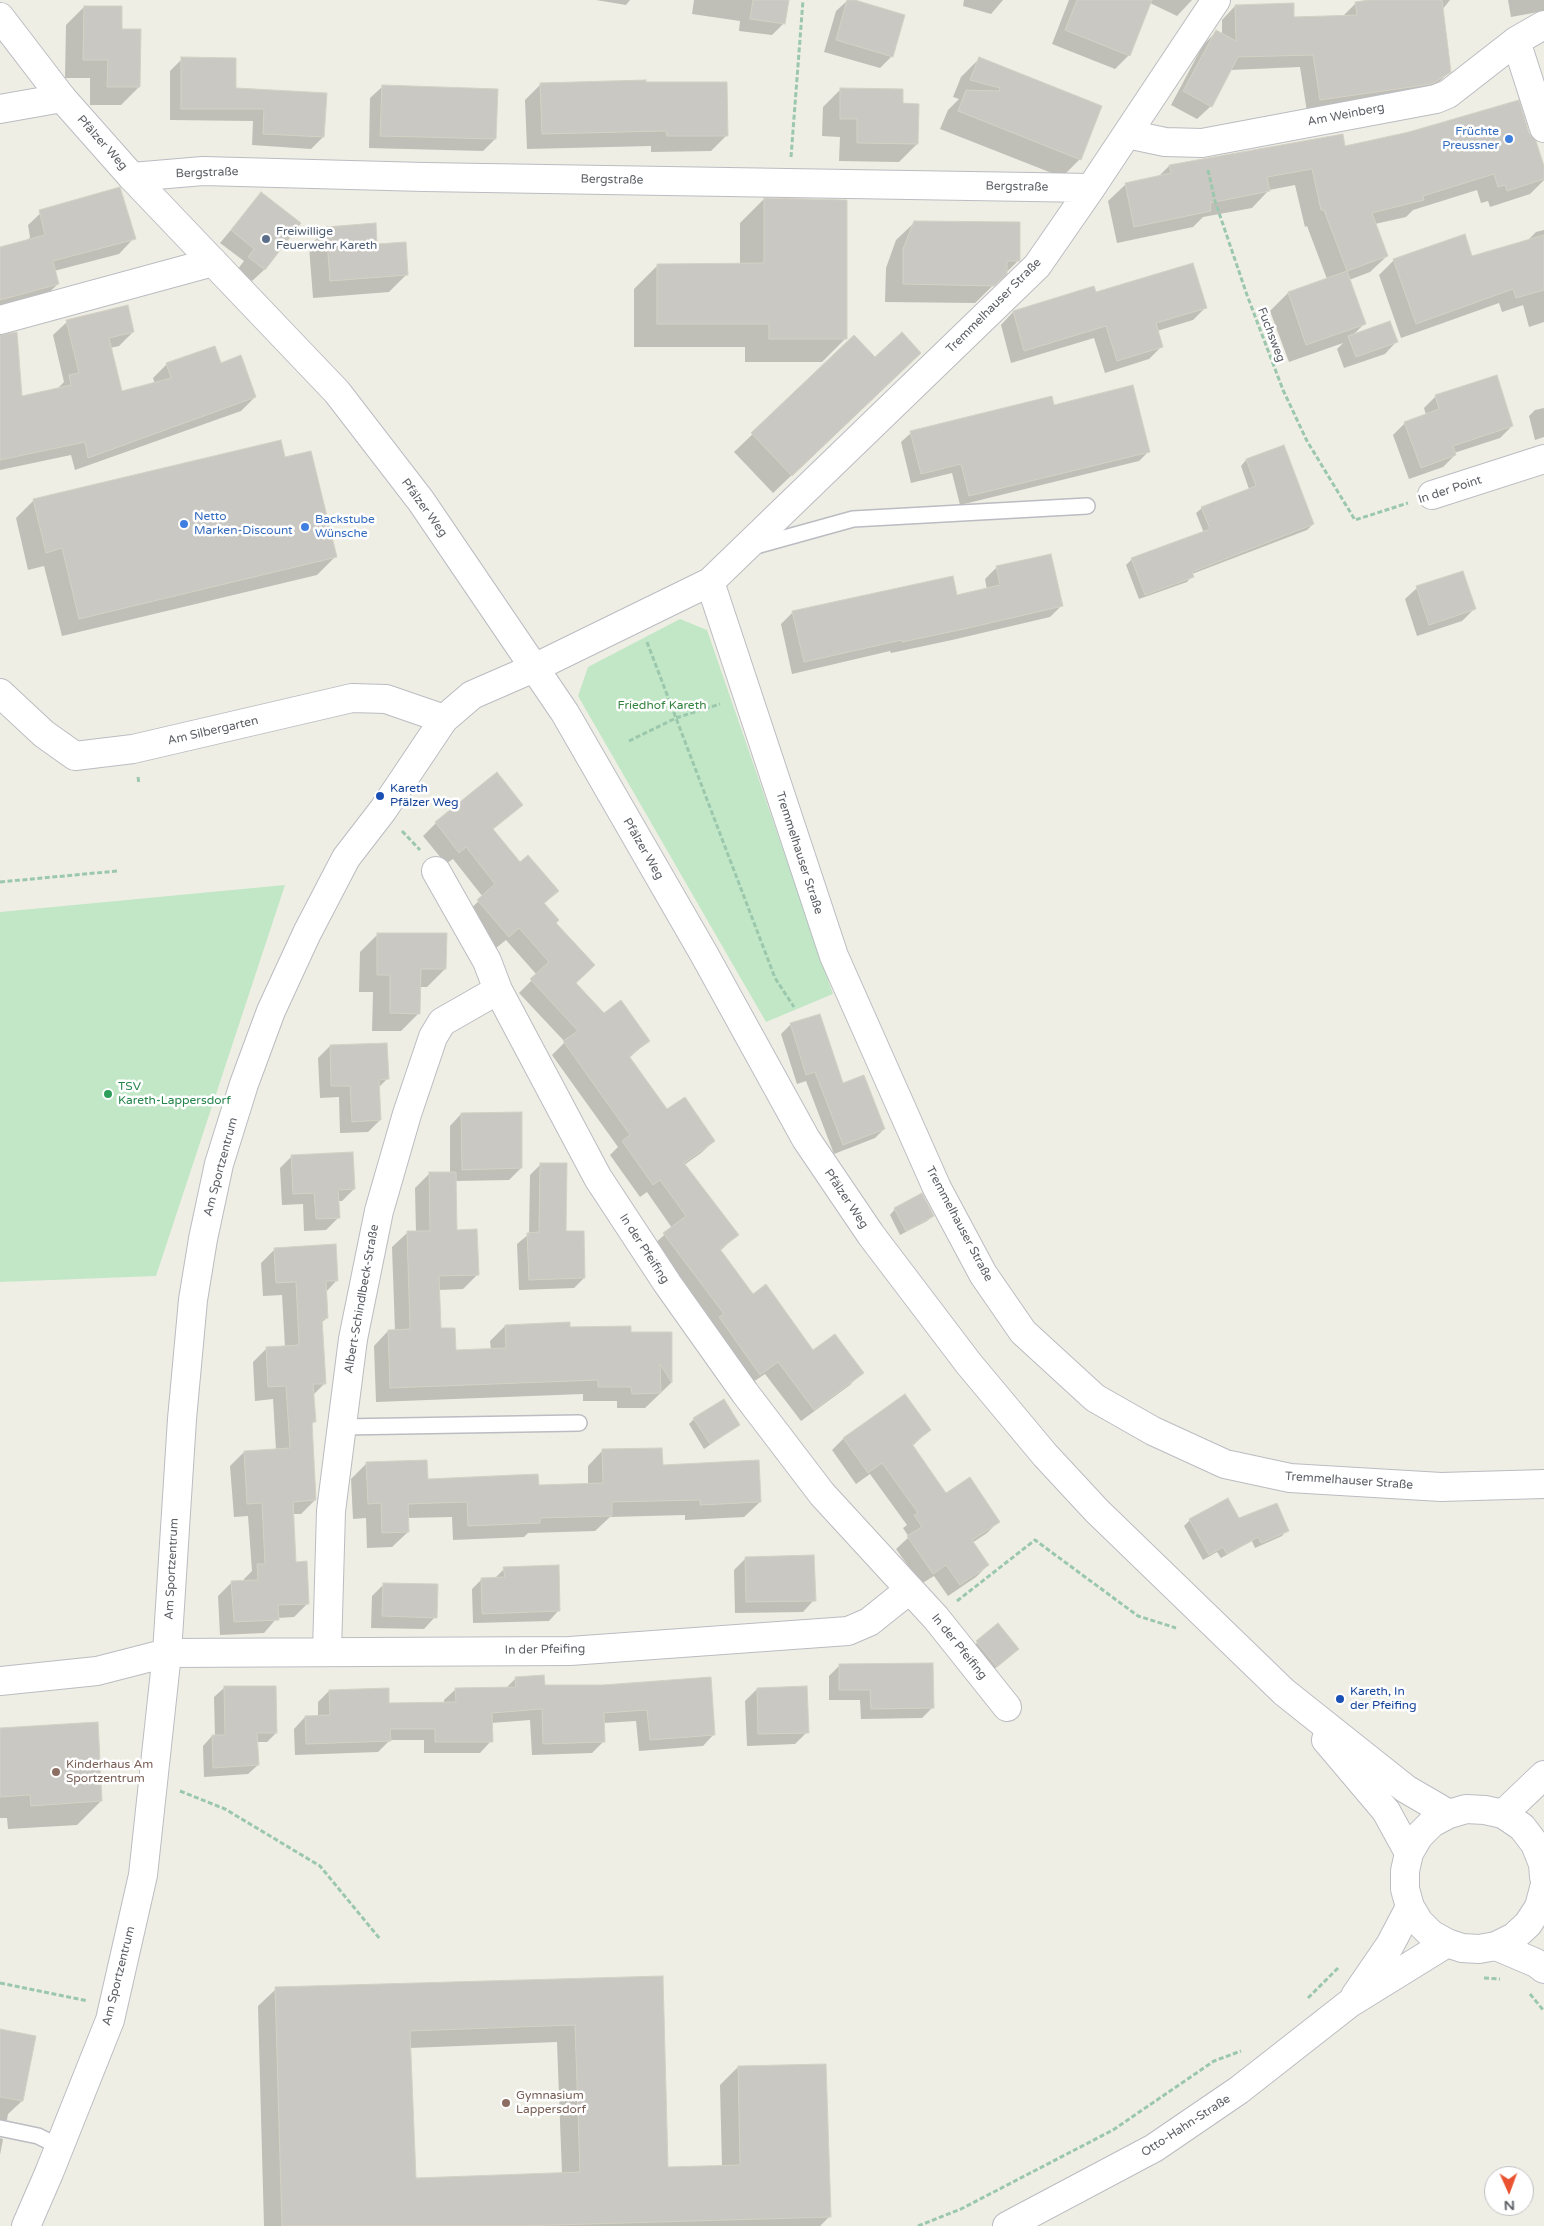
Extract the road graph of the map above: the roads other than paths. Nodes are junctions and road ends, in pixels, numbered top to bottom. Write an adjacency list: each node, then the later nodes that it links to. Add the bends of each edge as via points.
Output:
1 (1216, 0): 8 (street, Tremmelhauser Straße)
2 (0, 17): 5 (street, Pfälzer Weg)
3 (1544, 25): 4 (street, Am Weinberg)
4 (1516, 41): 7 (street); 8 (street, Am Weinberg, via 1448,94 1436,98 1202,142 1165,142)
5 (62, 98): 6 (street); 9 (street, Pfälzer Weg)
6 (0, 109)
7 (1544, 128)
8 (1127, 134): 10 (street, Tremmelhauser Straße)
9 (132, 177): 10 (street, Bergstraße, via 202,170); 11 (street, Pfälzer Weg)
10 (1091, 188): 16 (street, Tremmelhauser Straße, via 1037,266)
11 (213, 262): 12 (street); 18 (street, Pfälzer Weg, via 337,392 422,501)
12 (0, 320)
13 (1544, 460): 14 (street, In der Point)
14 (1432, 496)
15 (1087, 506): 16 (lane, Tremmelhauser Straße, via 854,519)
16 (744, 549): 17 (street, Tremmelhauser Straße)
17 (710, 582): 18 (street, Tremmelhauser Straße); 25 (street, Tremmelhauser Straße, via 834,956 937,1188 983,1274 1023,1332 1096,1398 1153,1431 1225,1464 1290,1478 1441,1487)
18 (534, 668): 20 (street, Am Sportzentrum, via 472,695); 30 (street, Pfälzer Weg, via 585,747 806,1140 871,1235 969,1364 1045,1455 1097,1511)
19 (0, 693): 20 (street, Am Silbergarten, via 44,734 75,756 132,749 352,698 386,699)
20 (444, 719): 28 (street, Am Sportzentrum, via 383,810 346,858 311,925 271,1011 222,1155 193,1300)
21 (436, 871): 22 (street, In der Pfeifing, via 487,961)
22 (498, 990): 24 (street, Albert-Schindlbeck-Straße, via 442,1022 433,1037 379,1211 353,1338); 26 (street, In der Pfeifing, via 598,1178 667,1284 822,1494)
23 (579, 1423): 24 (lane)
24 (342, 1427): 27 (street, Albert-Schindlbeck-Straße, via 332,1512)
25 (1544, 1484)
26 (909, 1590): 27 (street, In der Pfeifing, via 869,1622 848,1631 570,1650); 31 (street, In der Pfeifing, via 936,1618)
27 (327, 1651): 28 (street, In der Pfeifing)
28 (167, 1653): 29 (street, via 97,1671); 45 (street, Am Sportzentrum, via 143,1875 110,2020)
29 (0, 1681)
30 (1284, 1692): 33 (street, via 1406,1789); 35 (street, via 1386,1811)
31 (1007, 1707)
32 (1544, 1775): 34 (street)
33 (1449, 1814): 34 (street, via 1466,1809); 35 (street, via 1432,1823)
34 (1503, 1814): 36 (street, via 1522,1827)
35 (1409, 1853): 39 (street, via 1405,1880)
36 (1544, 1863): 37 (street)
37 (1544, 1877)
38 (1542, 1903): 41 (street, via 1528,1924 1514,1937)
39 (1410, 1907): 40 (street, via 1419,1922); 43 (street, Otto-Hahn-Straße, via 1390,1945)
40 (1446, 1943): 41 (street, via 1462,1948); 43 (street, Otto-Hahn-Straße)
41 (1496, 1946): 42 (street)
42 (1544, 1969)
43 (1350, 2003): 47 (street, Otto-Hahn-Straße, via 1240,2090 1154,2148)
44 (0, 2128): 45 (lane, via 38,2136)
45 (60, 2147): 46 (street, Am Sportzentrum)
46 (26, 2226)
47 (1007, 2226)

